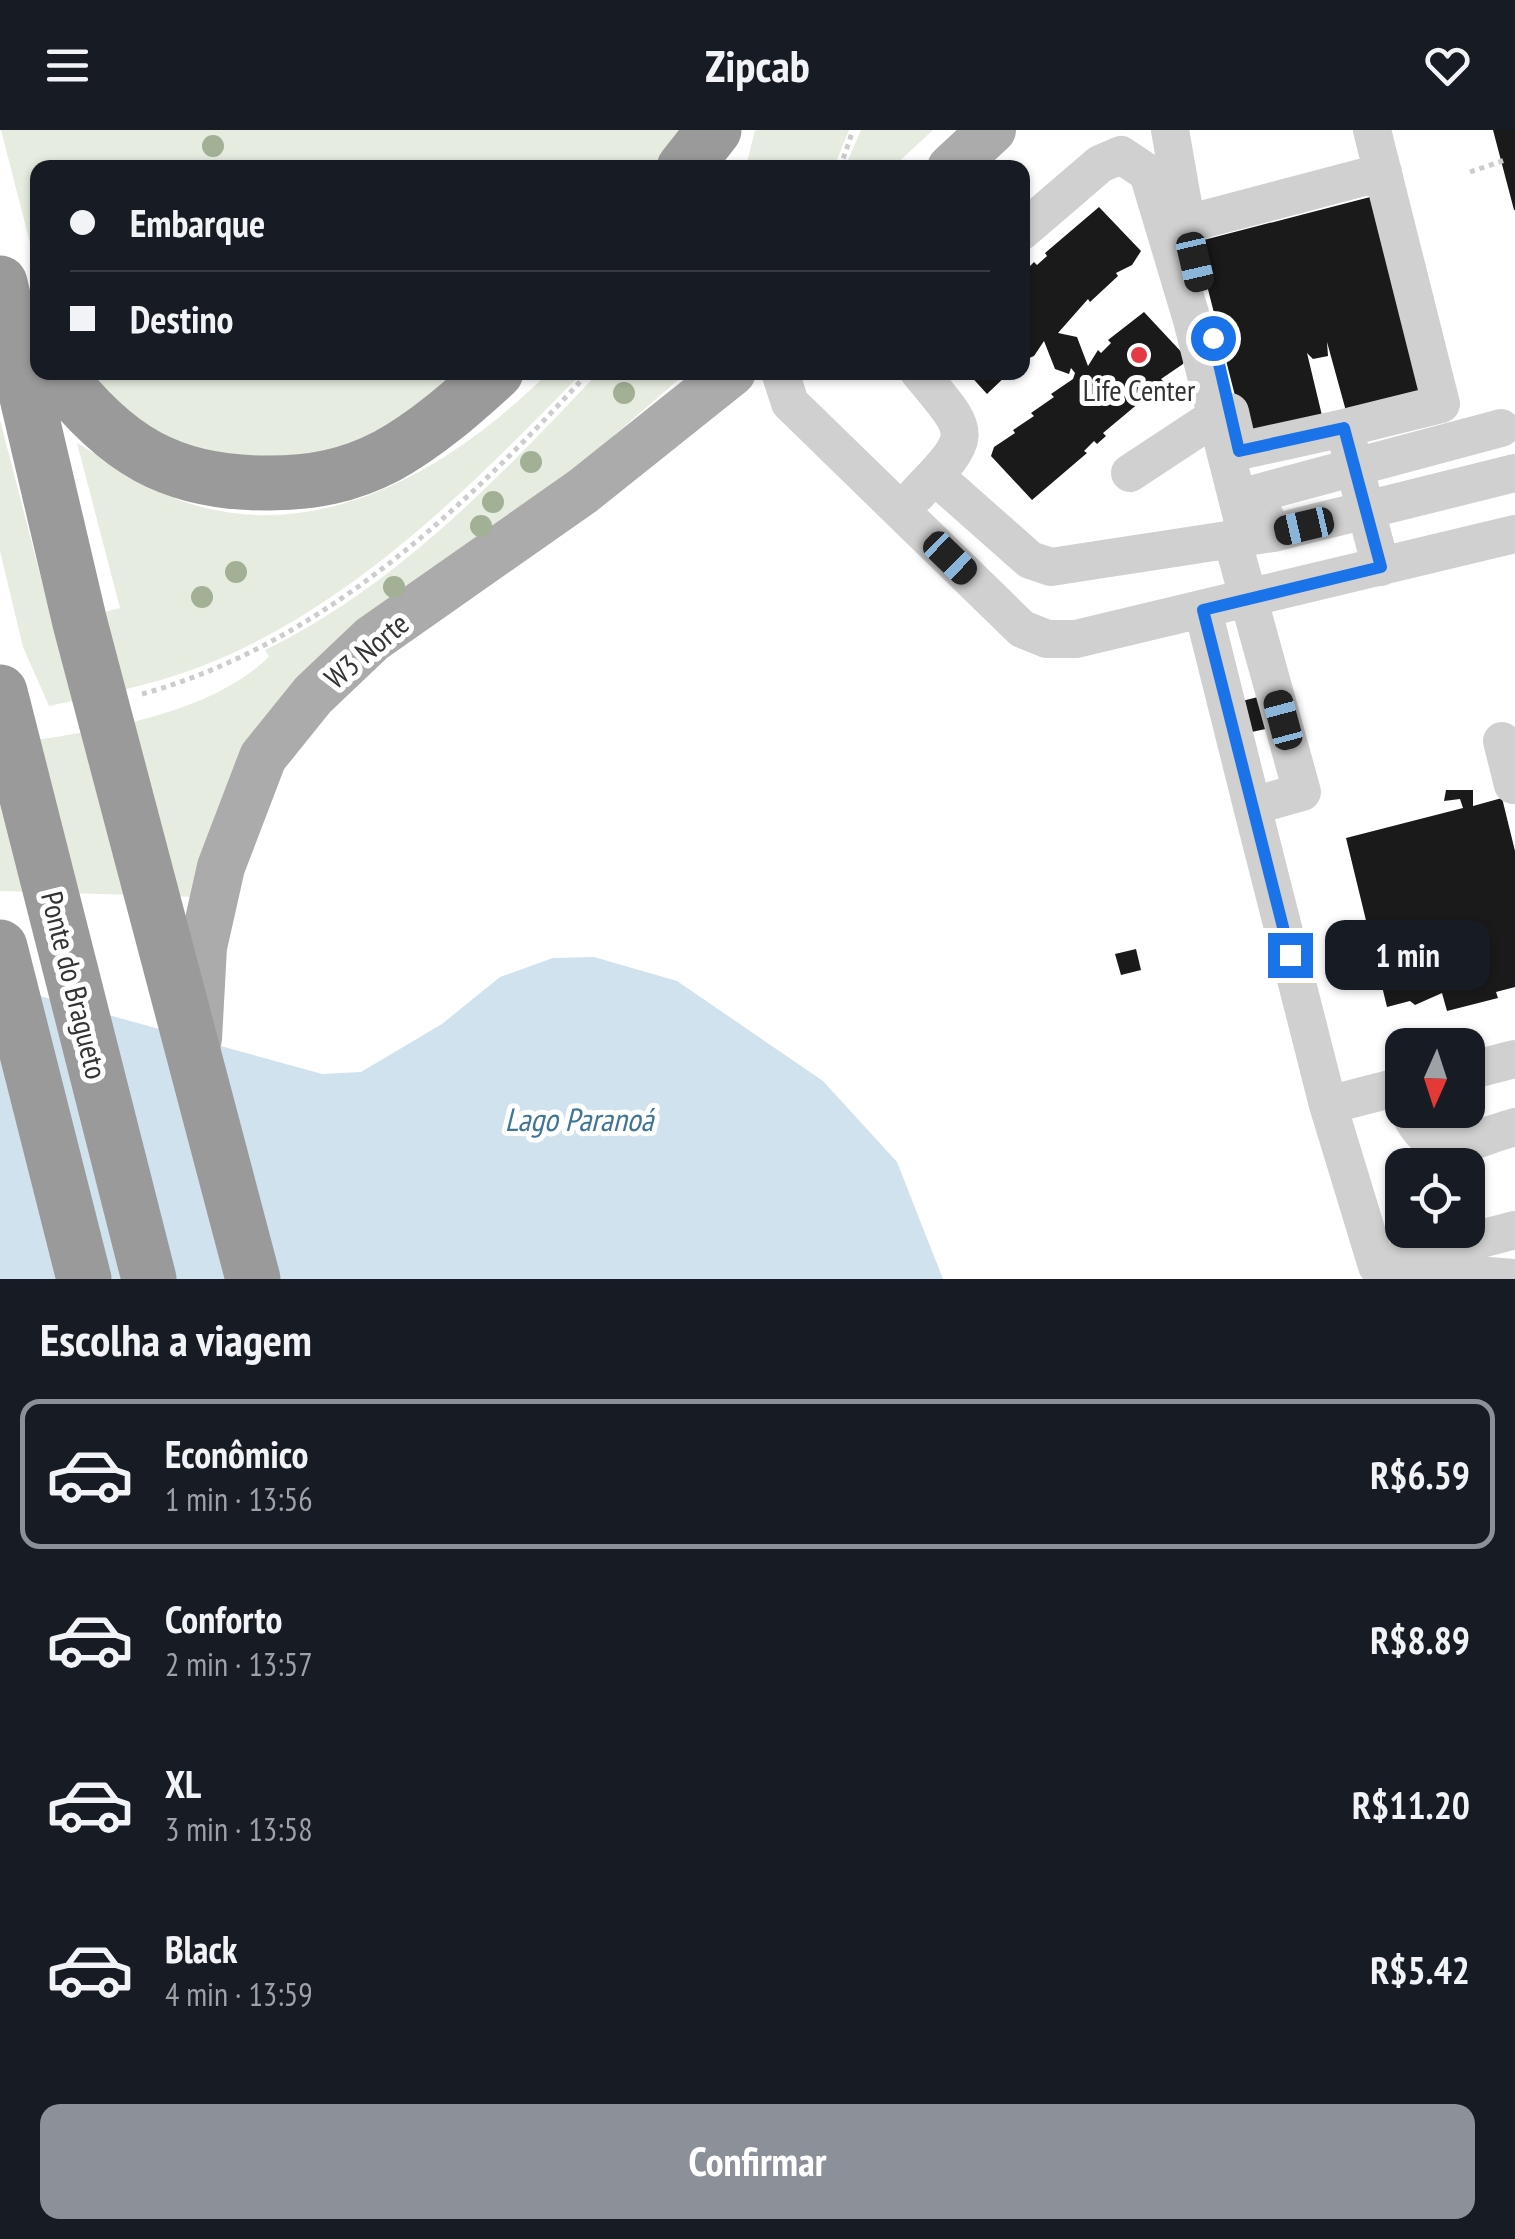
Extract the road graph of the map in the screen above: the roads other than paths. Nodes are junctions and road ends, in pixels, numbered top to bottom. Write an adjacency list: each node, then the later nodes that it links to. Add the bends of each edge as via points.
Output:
1 (714, 130): 6 (highway)
2 (723, 130): 7 (main road)
3 (992, 130): 8 (main road)
4 (1170, 130): 11 (street)
5 (1372, 130): 9 (street)
6 (690, 160)
7 (717, 160)
8 (960, 160)
9 (1383, 172): 11 (street); 21 (street, via 1441,404)
10 (1030, 224): 20 (street, via 1100,164 1120,155 1148,172)
11 (1186, 224): 21 (street, via 1239,451)
12 (0, 285): 13 (highway); 39 (highway, via 80,623)
13 (30, 332)
14 (63, 380): 15 (highway, via 113,435 145,457 173,472 245,484 322,480 374,462 421,434)
15 (486, 380)
16 (723, 380): 39 (main road, W3 Norte, via 583,491 372,640 313,695 264,756 221,866 202,946)
17 (744, 380): 19 (street, via 764,395)
18 (926, 380): 26 (street, via 959,421 962,438)
19 (785, 388): 27 (street)
20 (1215, 417): 24 (street); 30 (street)
21 (1344, 428): 23 (street)
22 (1501, 428): 23 (street)
23 (1355, 466): 28 (street); 30 (street, via 1254,494)
24 (1130, 472)
25 (1515, 473): 28 (street)
26 (935, 476): 27 (street); 30 (street, via 1030,560 1051,567)
27 (902, 510): 33 (street, via 1022,629 1047,639 1076,639)
28 (1366, 512): 30 (street); 31 (street)
29 (1515, 534): 31 (street)
30 (1251, 536): 32 (street)
31 (1381, 567): 32 (street)
32 (1250, 599): 33 (street); 37 (street, via 1302,792)
33 (1203, 610): 37 (street)
34 (0, 692): 50 (highway, Ponte do Bragueto)
35 (1502, 740): 36 (street)
36 (1513, 786)
37 (1252, 806): 43 (street)
38 (0, 948): 49 (highway, Ponte do Bragueto)
39 (197, 1058): 51 (highway)
40 (1515, 1059): 41 (street)
41 (1485, 1066)
42 (1385, 1098): 43 (street)
43 (1328, 1105): 47 (street)
44 (1417, 1128): 45 (street, via 1431,1145 1448,1146)
45 (1515, 1128)
46 (1515, 1230): 47 (street)
47 (1377, 1266): 48 (street)
48 (1515, 1278)
49 (84, 1279)
50 (149, 1279)
51 (253, 1279)

